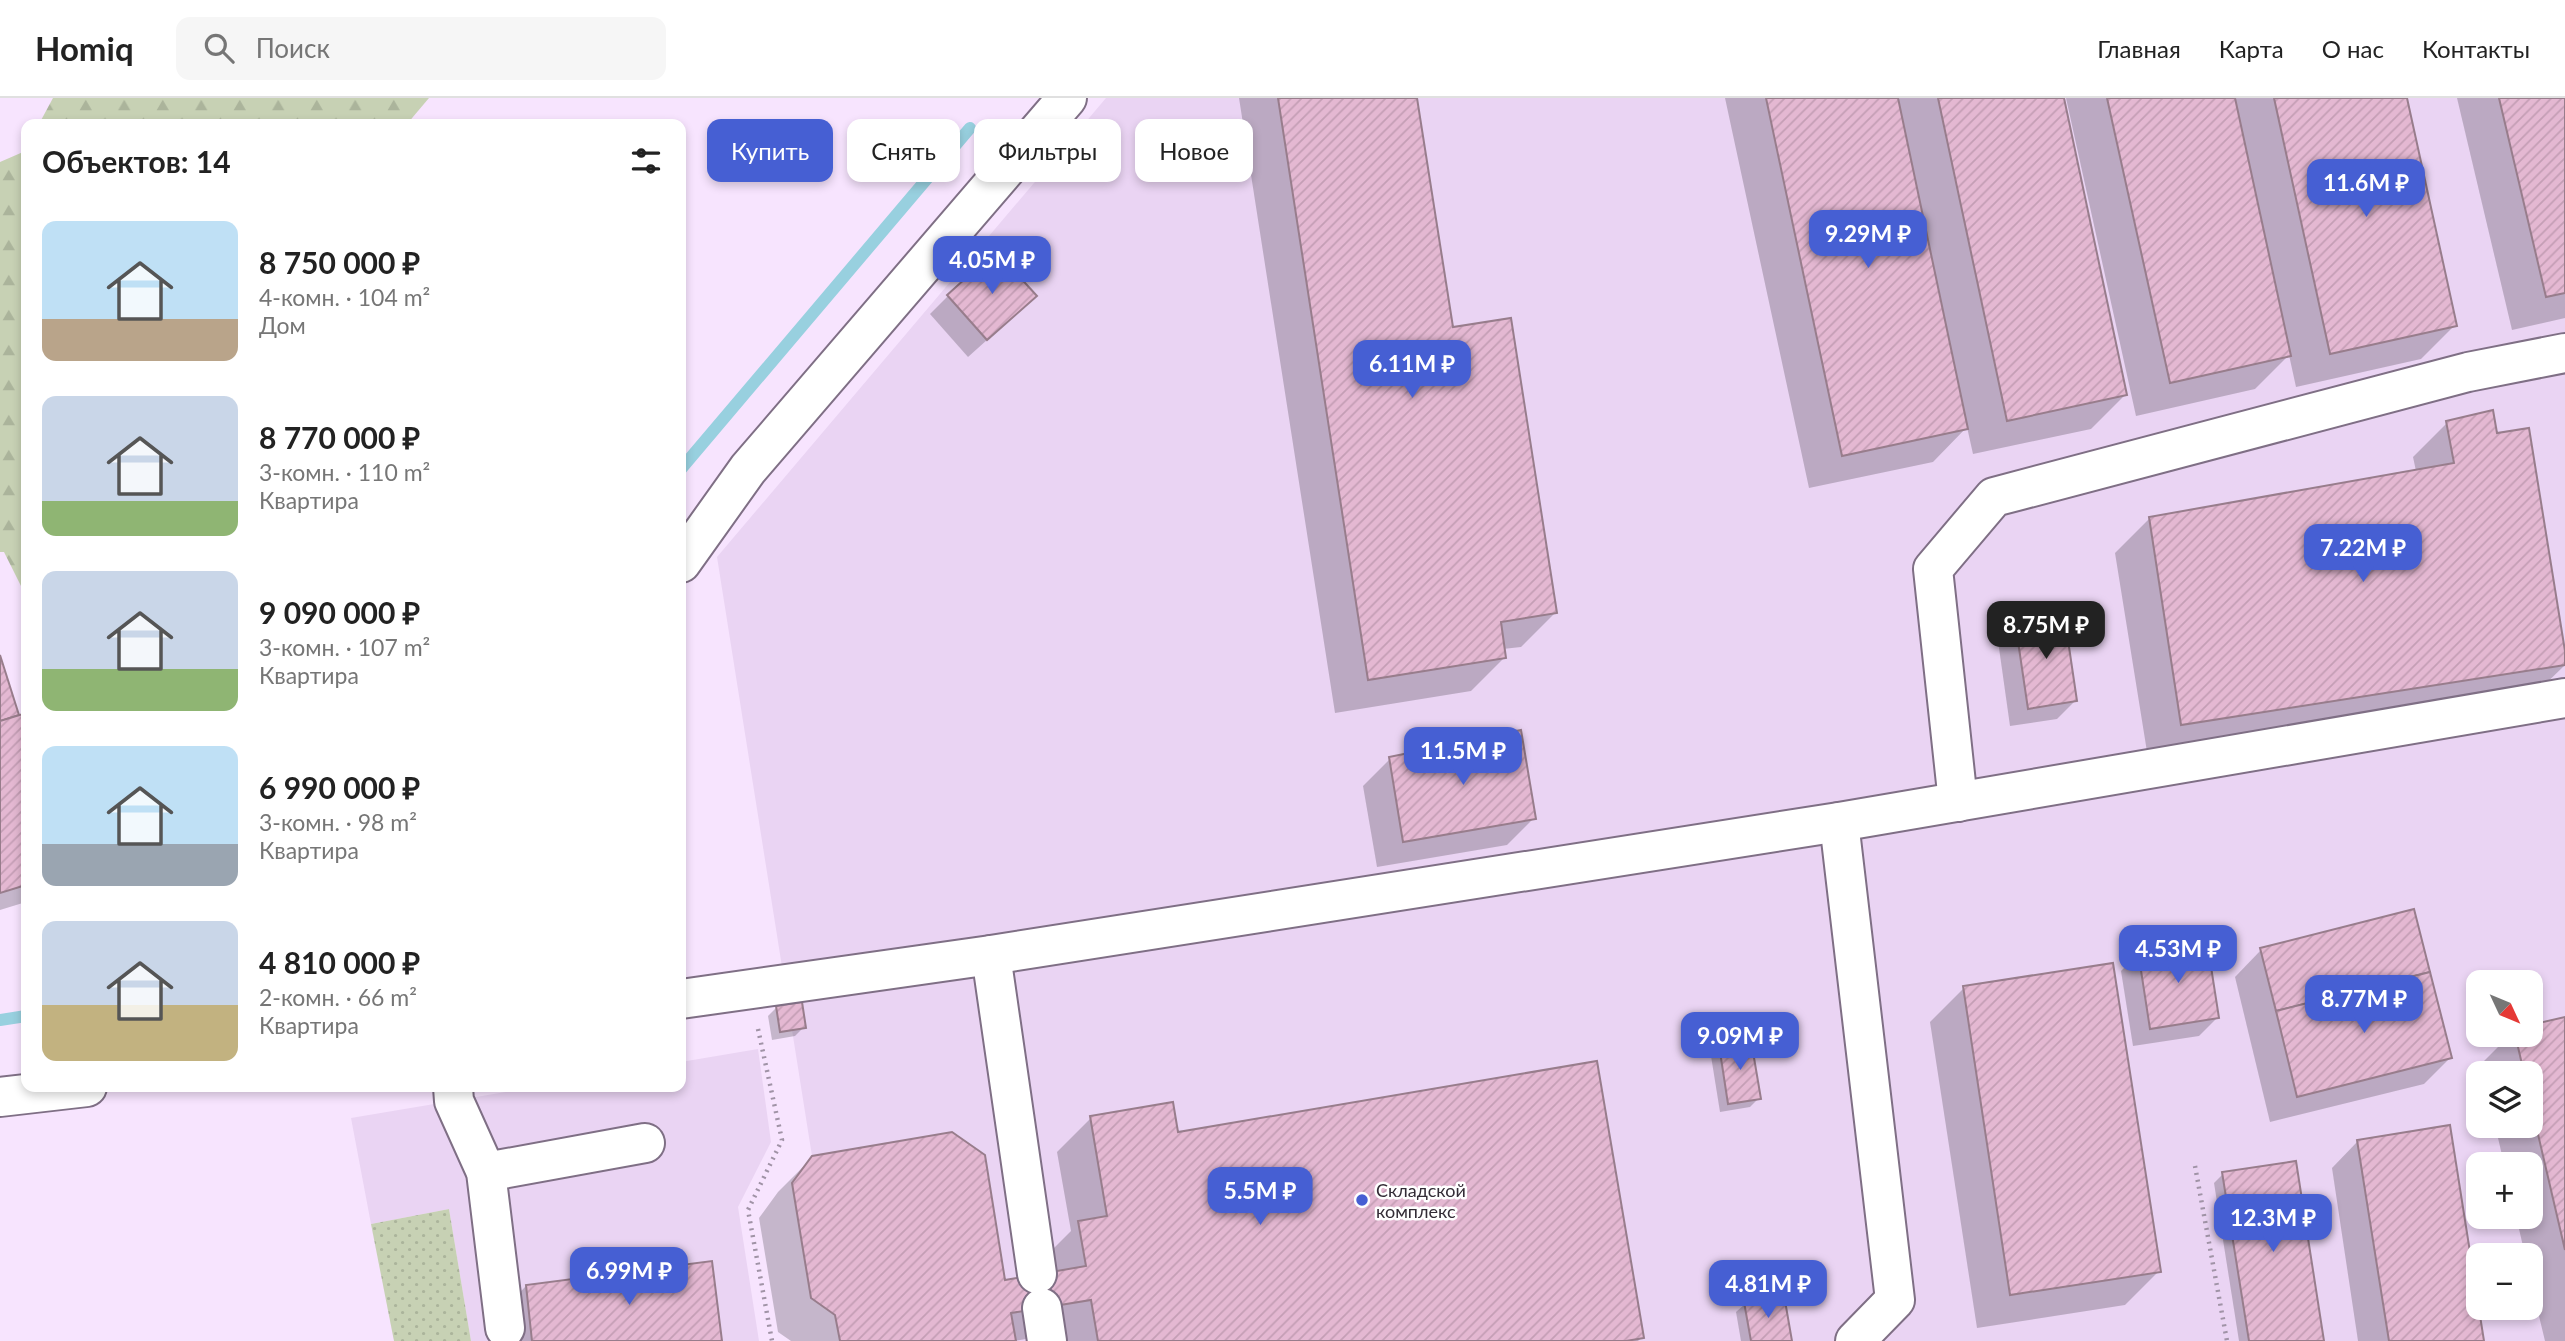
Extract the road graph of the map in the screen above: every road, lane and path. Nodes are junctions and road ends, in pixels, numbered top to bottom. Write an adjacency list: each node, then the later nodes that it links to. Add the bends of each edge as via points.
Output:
1 (1061, 100): 3 (street, via 748,469)
2 (2565, 353): 5 (street, via 2455,375 1994,497 1933,569)
3 (686, 556)
4 (2565, 698): 5 (street)
5 (1958, 802): 6 (street)
6 (1839, 822): 7 (street); 19 (street, via 1895,1300)
7 (991, 955): 8 (street); 16 (street)
8 (686, 998)
9 (745, 1028): 18 (path, via 758,1026 782,1140 748,1210)
10 (44, 1092): 12 (street)
11 (453, 1092): 15 (street)
12 (0, 1097)
13 (645, 1143): 15 (street)
14 (2195, 1166): 20 (path)
15 (486, 1172): 17 (street)
16 (1042, 1308)
17 (505, 1328)
18 (772, 1341)
19 (1855, 1341)
20 (2227, 1341)

